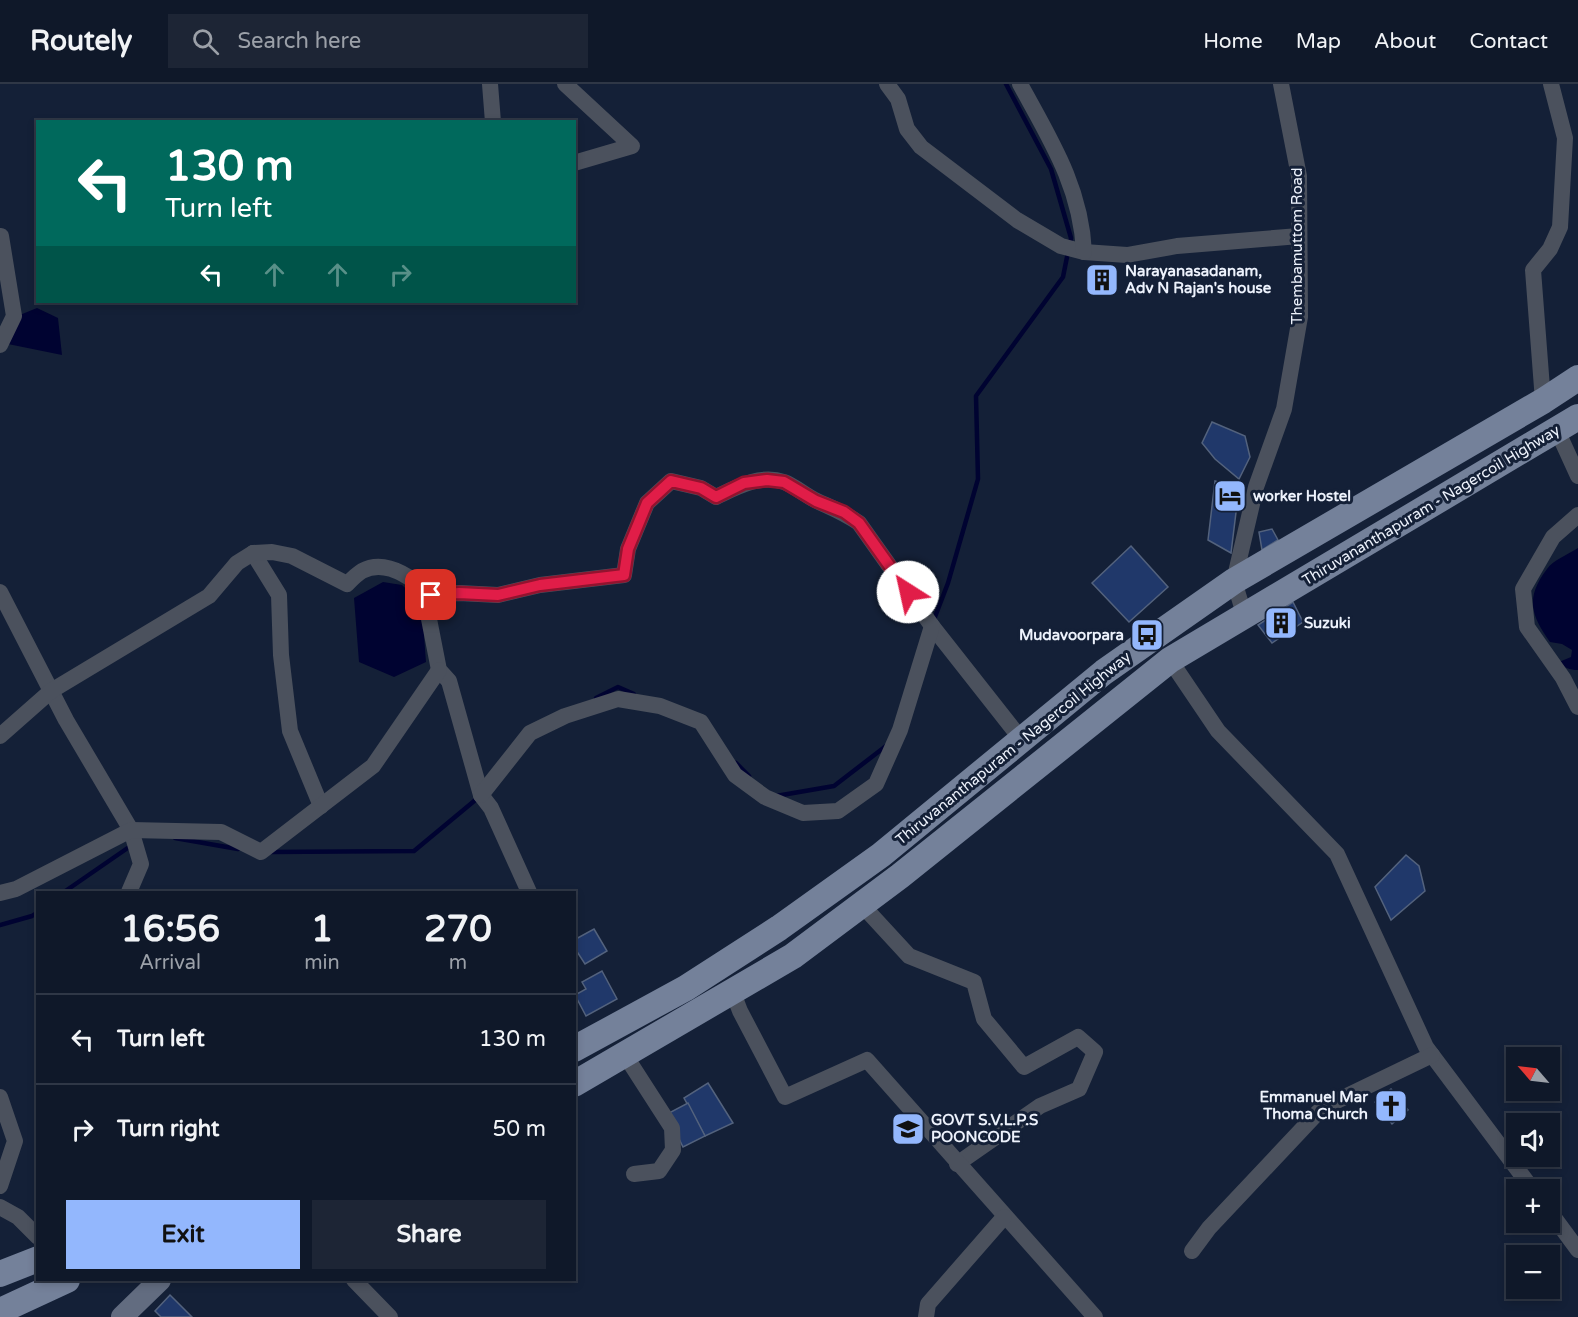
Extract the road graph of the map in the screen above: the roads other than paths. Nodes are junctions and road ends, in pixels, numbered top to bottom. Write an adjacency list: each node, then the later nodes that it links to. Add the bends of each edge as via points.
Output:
1 (490, 84): 7 (street)
2 (565, 84): 8 (street, via 632,146)
3 (888, 84): 11 (street, via 898,99 907,129 921,147 1017,220 1061,246)
4 (1020, 84): 11 (street, via 1070,179 1082,224)
5 (1281, 84): 10 (street, Thembamuttom Road, via 1299,176)
6 (1551, 84): 14 (street, via 1565,138 1560,227 1550,249 1533,270)
7 (493, 120)
8 (576, 162)
9 (1, 236): 12 (street, via 14,316)
10 (1299, 236): 11 (street, via 1177,246 1127,255); 19 (street, Thembamuttom Road, via 1300,317 1284,409 1256,487)
11 (1084, 252)
12 (0, 345)
13 (1578, 378): 14 (main road, Thiruvananthapuram - Nagercoil Highway)
14 (1543, 401): 19 (main road, Thiruvananthapuram - Nagercoil Highway)
15 (1568, 424): 16 (street); 22 (main road, Thiruvananthapuram - Nagercoil Highway)
16 (1578, 476)
17 (1578, 515): 27 (street, via 1552,537 1522,589 1527,627)
18 (253, 553): 21 (street, via 292,556 347,584 362,571 381,566 404,574); 26 (street, via 237,563 209,596); 31 (street, via 279,595 290,732)
19 (1234, 581): 22 (street); 29 (main road, Thiruvananthapuram - Nagercoil Highway, via 1104,672)
20 (0, 592): 26 (street)
21 (431, 595): 23 (street, via 498,595 540,585 624,575 628,549 647,503 671,481 701,488 716,497 744,483 767,480 784,482 859,523); 25 (street, via 429,619)
22 (1244, 614): 24 (main road, Thiruvananthapuram - Nagercoil Highway)
23 (932, 626): 29 (street); 30 (street, via 900,730 876,784 838,811 803,813 765,797 735,775 701,722 660,706 618,699 565,716 530,733)
24 (1170, 660): 36 (main road, Thiruvananthapuram - Nagercoil Highway); 39 (street, via 1218,731 1337,854)
25 (439, 670): 30 (street, via 449,681); 31 (street, via 373,766)
26 (51, 691): 28 (street); 32 (street)
27 (1578, 706)
28 (0, 736)
29 (1021, 739): 38 (main road, Thiruvananthapuram - Nagercoil Highway, via 881,855 779,928 686,988)
30 (481, 795): 34 (street, via 491,808)
31 (321, 806): 32 (street, via 261,852 221,832)
32 (131, 831): 33 (street, via 141,864); 35 (street, via 16,889)
33 (129, 891)
34 (529, 891)
35 (0, 893)
36 (862, 905): 37 (main road, Thiruvananthapuram - Nagercoil Highway, via 793,956); 43 (street, via 909,956 974,982 984,1019 1024,1067 1078,1037 1095,1052 1079,1089 1040,1106)
37 (732, 990): 40 (main road, Thiruvananthapuram - Nagercoil Highway); 43 (street, via 785,1097 867,1060)
38 (576, 1047)
39 (1432, 1055): 45 (street); 52 (street, via 1322,1108)
40 (625, 1056): 41 (main road, Thiruvananthapuram - Nagercoil Highway); 44 (street, via 672,1128 673,1150 659,1172)
41 (576, 1083)
42 (0, 1097): 46 (street, via 15,1141)
43 (957, 1164): 48 (street)
44 (634, 1174)
45 (1525, 1179)
46 (0, 1186)
47 (0, 1207): 50 (street, via 18,1217)
48 (1005, 1217): 61 (street, via 928,1304); 62 (street)
49 (1560, 1226): 51 (street)
50 (36, 1235)
51 (1578, 1250)
52 (1192, 1251)
53 (36, 1259): 54 (main road)
54 (0, 1274)
55 (64, 1281): 58 (main road)
56 (159, 1281): 59 (main road)
57 (355, 1281): 60 (street)
58 (0, 1311)
59 (122, 1317)
60 (390, 1317)
61 (926, 1317)
62 (1095, 1317)

